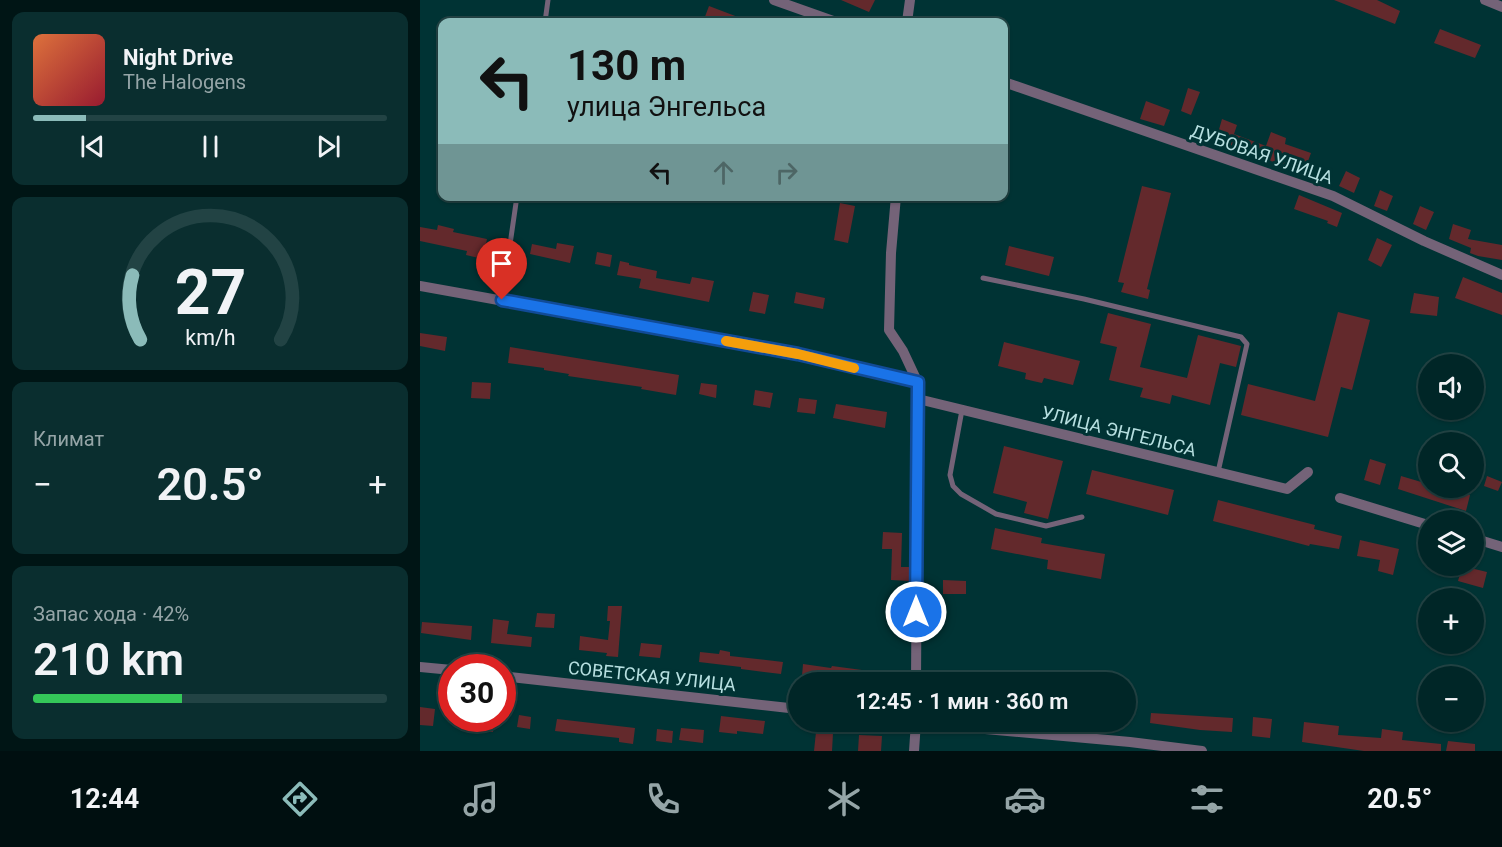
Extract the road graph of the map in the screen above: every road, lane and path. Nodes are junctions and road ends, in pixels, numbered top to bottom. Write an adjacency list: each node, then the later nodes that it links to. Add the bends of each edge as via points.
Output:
1 (548, 0): 6 (lane)
2 (774, 0): 7 (street)
3 (909, 0): 8 (street)
4 (1485, 0): 5 (street)
5 (1502, 7)
6 (545, 18)
7 (825, 18)
8 (907, 18)
9 (1008, 83): 12 (street, ДУБОВАЯ УЛИЦА, via 1333,196)
10 (516, 201): 15 (lane)
11 (896, 201): 16 (street, via 890,330)
12 (1502, 275)
13 (983, 278): 19 (lane, via 1241,337 1247,344)
14 (420, 286): 15 (street)
15 (502, 300): 16 (street, via 798,354)
16 (918, 382): 17 (street)
17 (918, 399): 18 (street, УЛИЦА ЭНГЕЛЬСА); 28 (street)
18 (962, 410): 19 (street, УЛИЦА ЭНГЕЛЬСА); 22 (lane, via 950,475 961,494 996,514 1046,526)
19 (1218, 472): 20 (street, УЛИЦА ЭНГЕЛЬСА, via 1287,489)
20 (1308, 472)
21 (1340, 498): 23 (street)
22 (1082, 518)
23 (1418, 522)
24 (1484, 541): 25 (street)
25 (1502, 547)
26 (420, 667): 27 (street)
27 (438, 669)
28 (916, 672)
29 (516, 678): 30 (street, СОВЕТСКАЯ УЛИЦА)
30 (788, 708)
31 (913, 732): 33 (street)
32 (1021, 732): 34 (street)
33 (914, 751)
34 (1202, 751)

